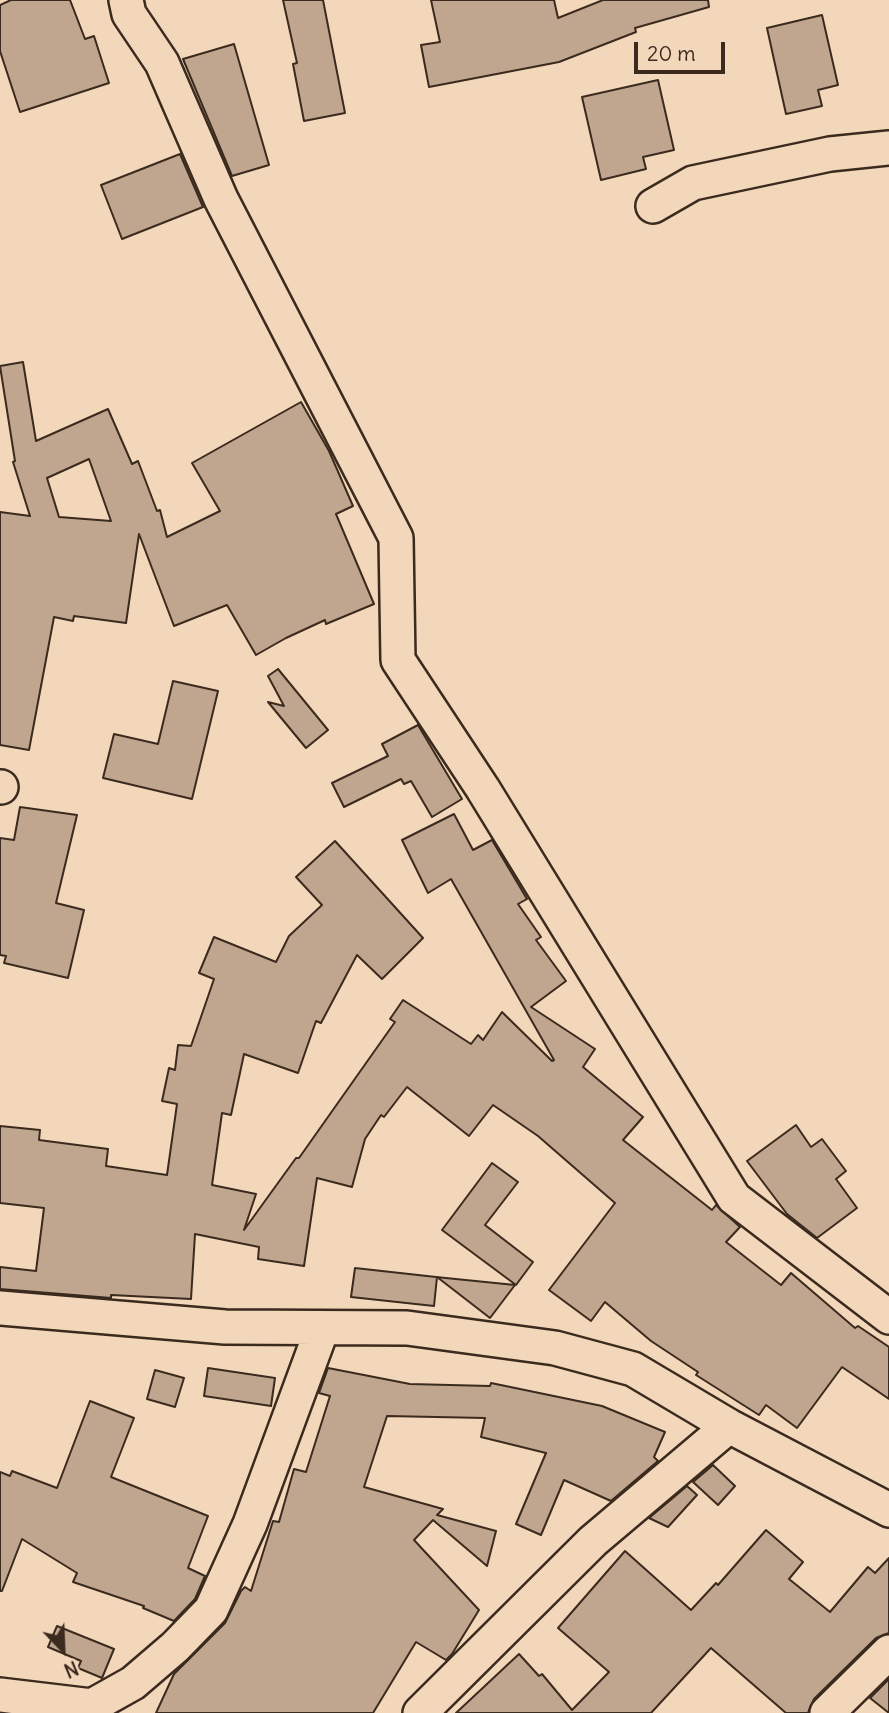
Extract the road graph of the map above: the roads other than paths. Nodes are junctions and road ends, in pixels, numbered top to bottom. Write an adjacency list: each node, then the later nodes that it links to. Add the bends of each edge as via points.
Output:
1 (126, 0): 5 (street, via 129,14 162,63 221,199 396,538 398,660 483,789 734,1198)
2 (889, 148): 3 (street, via 830,154 693,183)
3 (653, 206)
4 (0, 1308): 6 (street)
5 (889, 1317)
6 (321, 1329): 7 (street, via 407,1328 555,1348 633,1368); 10 (street, via 250,1524 211,1610 133,1683 92,1706)
7 (729, 1426): 8 (street); 11 (street, via 593,1541)
8 (889, 1510)
9 (889, 1652): 12 (street)
10 (0, 1695)
11 (420, 1713)
12 (827, 1713)

